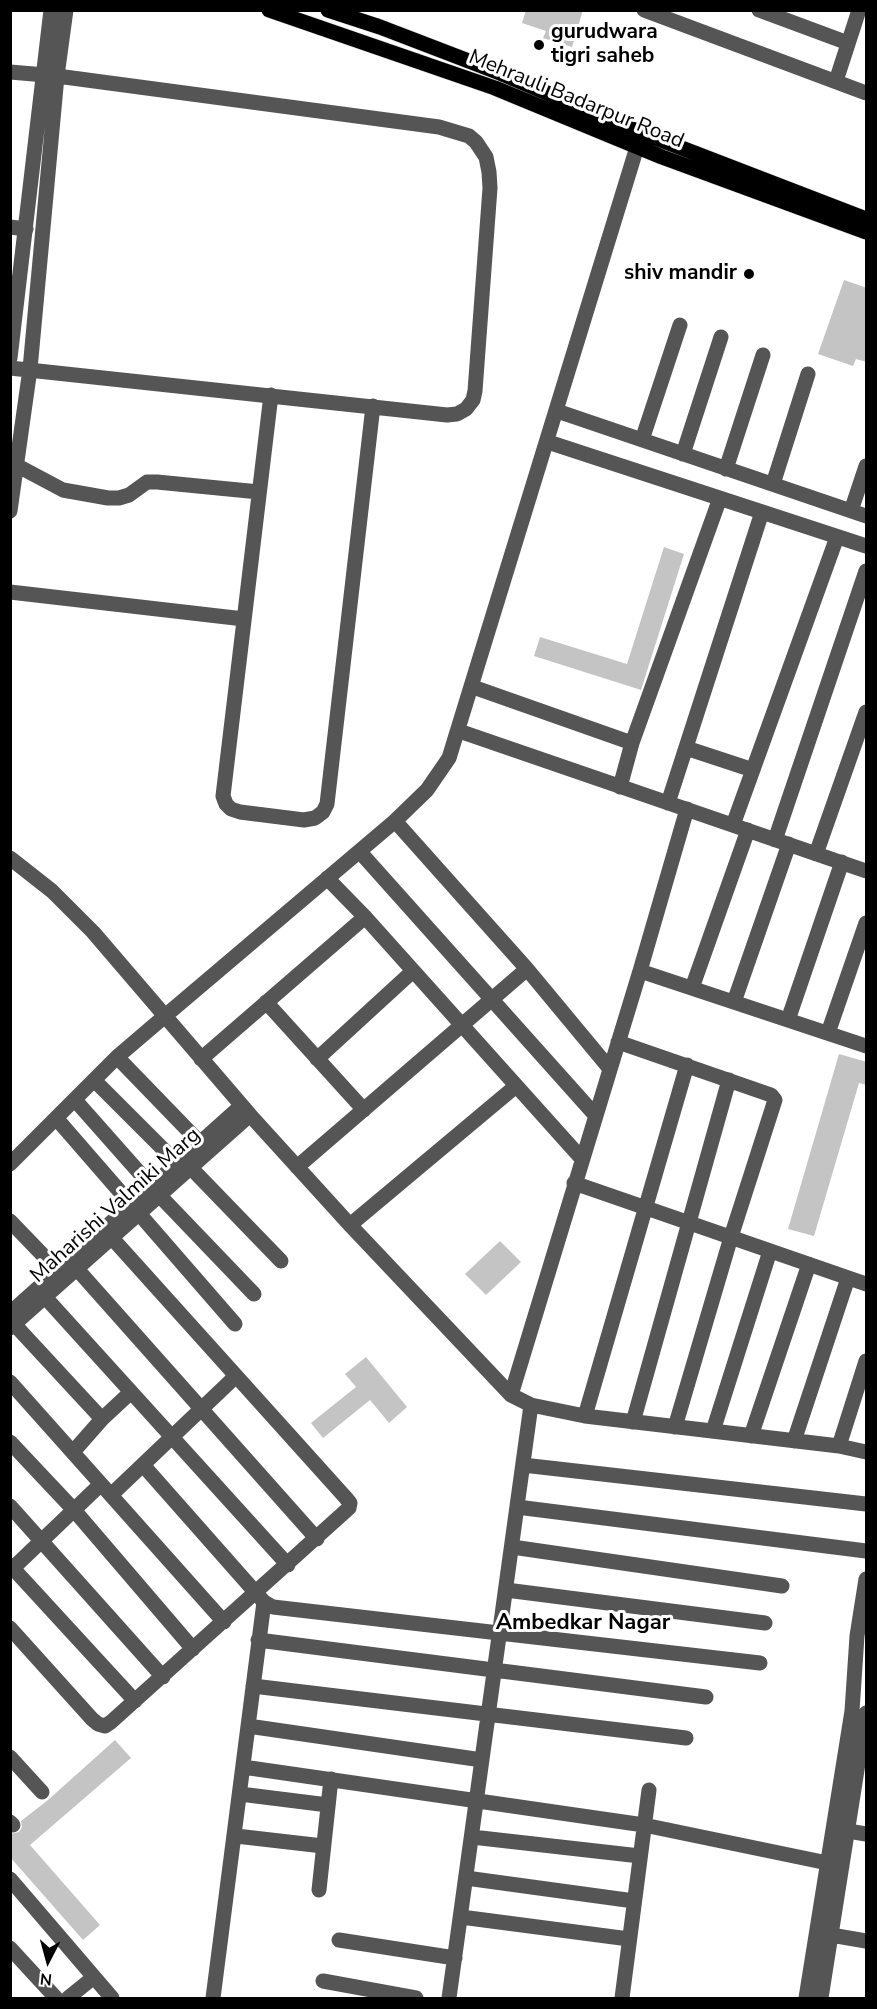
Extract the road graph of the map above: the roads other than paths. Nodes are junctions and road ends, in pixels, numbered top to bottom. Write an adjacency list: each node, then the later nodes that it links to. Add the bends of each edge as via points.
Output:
1 (51, 10): 11 (street)
2 (66, 10): 11 (street)
3 (269, 10): 14 (main road, Mehrauli Badarpur Road, via 495,88)
4 (328, 10): 15 (main road, Mehrauli Badarpur Road, via 500,73 627,127)
5 (644, 10): 7 (street)
6 (759, 10): 9 (street)
7 (675, 16): 12 (street)
8 (860, 21): 9 (street)
9 (848, 43): 12 (street)
10 (10, 72): 11 (street)
11 (50, 76): 17 (street); 24 (street); 27 (street, via 439,128 470,136 476,142 486,157 490,188 473,400 466,409 447,415)
12 (836, 81): 13 (street)
13 (867, 93)
14 (637, 147): 18 (main road, Mehrauli Badarpur Road); 28 (street)
15 (867, 219)
16 (10, 227): 17 (street)
17 (26, 229): 22 (street)
18 (867, 232)
19 (680, 325): 29 (street)
20 (721, 337): 31 (street)
21 (763, 355): 34 (street)
22 (10, 358)
23 (10, 368): 24 (street)
24 (30, 369): 26 (street); 32 (street)
25 (808, 374): 35 (street)
26 (271, 395): 27 (street); 36 (street)
27 (373, 406): 46 (street, via 327,804 315,818 240,812 231,809 223,796)
28 (558, 411): 29 (street); 30 (street)
29 (642, 440): 31 (street)
30 (548, 442): 37 (street); 47 (street)
31 (683, 454): 34 (street)
32 (13, 465): 36 (street, via 63,490 108,498 129,495 147,482); 38 (street)
33 (867, 466): 39 (street)
34 (726, 469): 35 (street)
35 (773, 484): 39 (street)
36 (259, 492): 46 (street)
37 (720, 498): 40 (street); 50 (street)
38 (10, 511)
39 (851, 511): 41 (street)
40 (762, 512): 42 (street); 51 (street)
41 (867, 516)
42 (837, 537): 43 (street); 52 (street)
43 (867, 546)
44 (867, 571): 58 (street)
45 (10, 592): 46 (street)
46 (244, 619)
47 (472, 687): 49 (street); 50 (street)
48 (867, 712): 60 (street)
49 (459, 731): 53 (street); 56 (street, via 438,776)
50 (632, 743): 53 (street)
51 (686, 748): 52 (street); 54 (street)
52 (753, 770): 57 (street)
53 (620, 786): 54 (street)
54 (668, 803): 55 (street)
55 (687, 809): 57 (street); 69 (street)
56 (395, 821): 59 (street); 67 (street)
57 (740, 828): 58 (street); 70 (street)
58 (782, 842): 60 (street); 73 (street)
59 (360, 852): 64 (street); 71 (street)
60 (816, 854): 62 (street)
61 (10, 858): 74 (street, via 52,891 93,932)
62 (842, 862): 63 (street); 75 (street)
63 (867, 871)
64 (327, 878): 65 (street); 74 (street)
65 (365, 917): 68 (street); 72 (street)
66 (867, 923): 77 (street)
67 (527, 969): 71 (street); 84 (street)
68 (413, 971): 76 (street); 82 (street)
69 (640, 971): 70 (street); 78 (street)
70 (692, 988): 73 (street)
71 (491, 1000): 76 (street); 91 (street)
72 (266, 1002): 81 (street); 82 (street)
73 (734, 1002): 75 (street)
74 (165, 1016): 80 (street); 81 (street)
75 (788, 1020): 77 (street)
76 (462, 1025): 87 (street); 89 (street)
77 (828, 1033): 79 (street)
78 (618, 1041): 83 (street); 84 (street)
79 (867, 1046)
80 (117, 1057): 85 (street); 93 (street)
81 (201, 1059): 90 (street)
82 (317, 1059): 89 (street)
83 (687, 1065): 86 (street); 100 (street)
84 (610, 1069): 91 (street)
85 (94, 1080): 88 (street); 97 (street)
86 (729, 1080): 103 (street); 105 (street, via 775,1100)
87 (516, 1086): 94 (street); 104 (street)
88 (75, 1100): 92 (street); 99 (street)
89 (364, 1110): 96 (street)
90 (246, 1111): 93 (street, Maharishi Valmiki Marg); 96 (street)
91 (596, 1116): 94 (street)
92 (56, 1118): 95 (street); 101 (street)
93 (204, 1147): 97 (street, Maharishi Valmiki Marg)
94 (582, 1159): 98 (street)
95 (10, 1164)
96 (297, 1167): 104 (street)
97 (185, 1168): 99 (street, Maharishi Valmiki Marg); 108 (street)
98 (574, 1183): 100 (street); 121 (street)
99 (155, 1191): 101 (street, Maharishi Valmiki Marg); 113 (street)
100 (646, 1208): 103 (street); 124 (street)
101 (134, 1210): 106 (street, Maharishi Valmiki Marg); 110 (street, Maharishi Valmiki Marg); 116 (street)
102 (10, 1221): 110 (street)
103 (687, 1222): 105 (street); 126 (street)
104 (350, 1225): 121 (street)
105 (731, 1237): 107 (street); 127 (street)
106 (112, 1238): 110 (street, Maharishi Valmiki Marg); 118 (street)
107 (770, 1251): 109 (street); 128 (street)
108 (281, 1261)
109 (809, 1264): 111 (street); 129 (street)
110 (67, 1273): 114 (street, Maharishi Valmiki Marg); 115 (street, Maharishi Valmiki Marg); 123 (street)
111 (848, 1278): 112 (street); 131 (street)
112 (867, 1284)
113 (254, 1294)
114 (45, 1297): 115 (street, Maharishi Valmiki Marg); 120 (street)
115 (12, 1322): 125 (street)
116 (235, 1324)
117 (867, 1361): 133 (street)
118 (236, 1376): 123 (street); 143 (street, via 350,1503 346,1513)
119 (10, 1382): 134 (street)
120 (131, 1392): 125 (street); 130 (street)
121 (511, 1395): 122 (street)
122 (531, 1406): 124 (street); 137 (street)
123 (201, 1409): 130 (street); 143 (street)
124 (585, 1416): 126 (street)
125 (102, 1419): 134 (street)
126 (633, 1422): 127 (street)
127 (675, 1427): 128 (street)
128 (713, 1431): 129 (street)
129 (751, 1436): 131 (street)
130 (172, 1437): 136 (street); 147 (street)
131 (794, 1441): 133 (street)
132 (10, 1442): 142 (street)
133 (839, 1446): 135 (street)
134 (73, 1452): 138 (street)
135 (867, 1452)
136 (142, 1465): 138 (street); 152 (street)
137 (523, 1465): 139 (street); 141 (street)
138 (106, 1489): 142 (street); 153 (street)
139 (867, 1504)
140 (10, 1506): 144 (street)
141 (517, 1507): 145 (street); 146 (street)
142 (74, 1510): 144 (street); 158 (street)
143 (317, 1539): 147 (street)
144 (42, 1541): 148 (street); 161 (street)
145 (512, 1546): 150 (street); 151 (street)
146 (867, 1551)
147 (288, 1565): 152 (street)
148 (12, 1568): 164 (street)
149 (867, 1579): 169 (street, via 857,1636 852,1711)
150 (782, 1586)
151 (506, 1590): 154 (street); 156 (street)
152 (260, 1598): 153 (street); 156 (street, via 282,1608); 157 (street)
153 (224, 1622): 158 (street)
154 (765, 1623)
155 (10, 1628): 164 (street, via 98,1724 105,1726)
156 (500, 1633): 159 (street); 160 (street)
157 (258, 1640): 160 (street); 162 (street)
158 (193, 1649): 161 (street)
159 (760, 1663)
160 (495, 1670): 163 (street); 166 (street)
161 (162, 1677): 164 (street)
162 (253, 1686): 166 (street); 167 (street)
163 (706, 1697)
164 (135, 1701)
165 (867, 1713): 169 (street)
166 (489, 1714): 168 (street); 171 (street)
167 (248, 1726): 171 (street); 172 (street)
168 (686, 1738)
169 (857, 1753): 180 (street); 186 (street)
170 (10, 1757): 175 (street)
171 (482, 1760): 177 (street)
172 (243, 1767): 173 (street); 176 (street)
173 (331, 1779): 177 (street); 178 (street)
174 (649, 1790): 179 (street)
175 (42, 1792)
176 (240, 1794): 178 (street); 182 (street)
177 (477, 1802): 179 (street); 183 (street)
178 (328, 1805): 184 (street)
179 (644, 1825): 185 (street); 186 (street)
180 (848, 1831): 181 (street); 186 (street)
181 (867, 1834)
182 (236, 1836): 184 (street); 203 (street)
183 (472, 1837): 185 (street); 187 (street)
184 (323, 1846): 189 (street)
185 (640, 1856): 190 (street)
186 (834, 1865): 192 (street); 207 (street)
187 (466, 1878): 190 (street); 191 (street)
188 (10, 1879): 198 (street)
189 (319, 1890)
190 (634, 1901): 193 (street)
191 (461, 1917): 193 (street); 197 (street)
192 (831, 1935): 195 (street); 208 (street)
193 (629, 1939): 206 (street)
194 (339, 1940): 197 (street)
195 (867, 1941)
196 (10, 1948): 200 (street)
197 (455, 1958): 205 (street)
198 (94, 1977): 201 (street); 202 (street)
199 (323, 1981): 204 (street)
200 (56, 1998)
201 (68, 1998)
202 (112, 1998)
203 (213, 1998)
204 (416, 1998)
205 (449, 1998)
206 (622, 1998)
207 (806, 1998)
208 (821, 1998)

